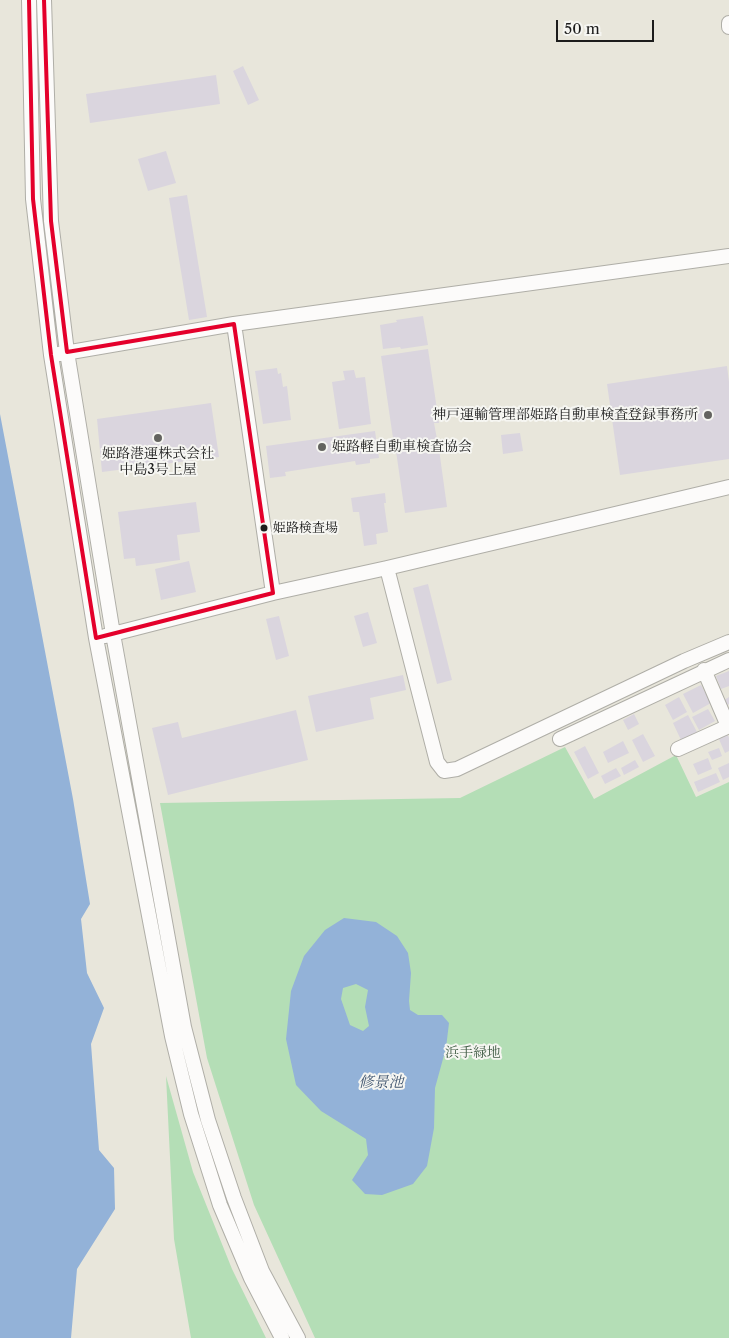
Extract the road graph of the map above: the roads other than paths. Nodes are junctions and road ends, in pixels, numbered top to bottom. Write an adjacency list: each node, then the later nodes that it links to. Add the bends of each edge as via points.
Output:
1 (29, 0): 8 (street, via 33,199)
2 (44, 0): 7 (street, via 51,222)
3 (729, 23): 4 (street)
4 (729, 27)
5 (729, 256): 6 (street)
6 (234, 324): 7 (street); 11 (street)
7 (67, 352): 8 (street); 12 (street)
8 (51, 355): 13 (street)
9 (729, 487): 10 (street)
10 (387, 568): 11 (street); 14 (street, via 437,762 444,771 457,770)
11 (273, 592): 12 (street)
12 (113, 634): 13 (street); 21 (street, via 184,1027 208,1120 262,1271)
13 (96, 638): 20 (street, via 172,1036 191,1114 220,1205 251,1278)
14 (729, 642)
15 (729, 660): 16 (street)
16 (704, 670): 17 (street); 18 (street)
17 (728, 726): 19 (street)
18 (560, 739)
19 (678, 749)
20 (282, 1338)
21 (298, 1338)

